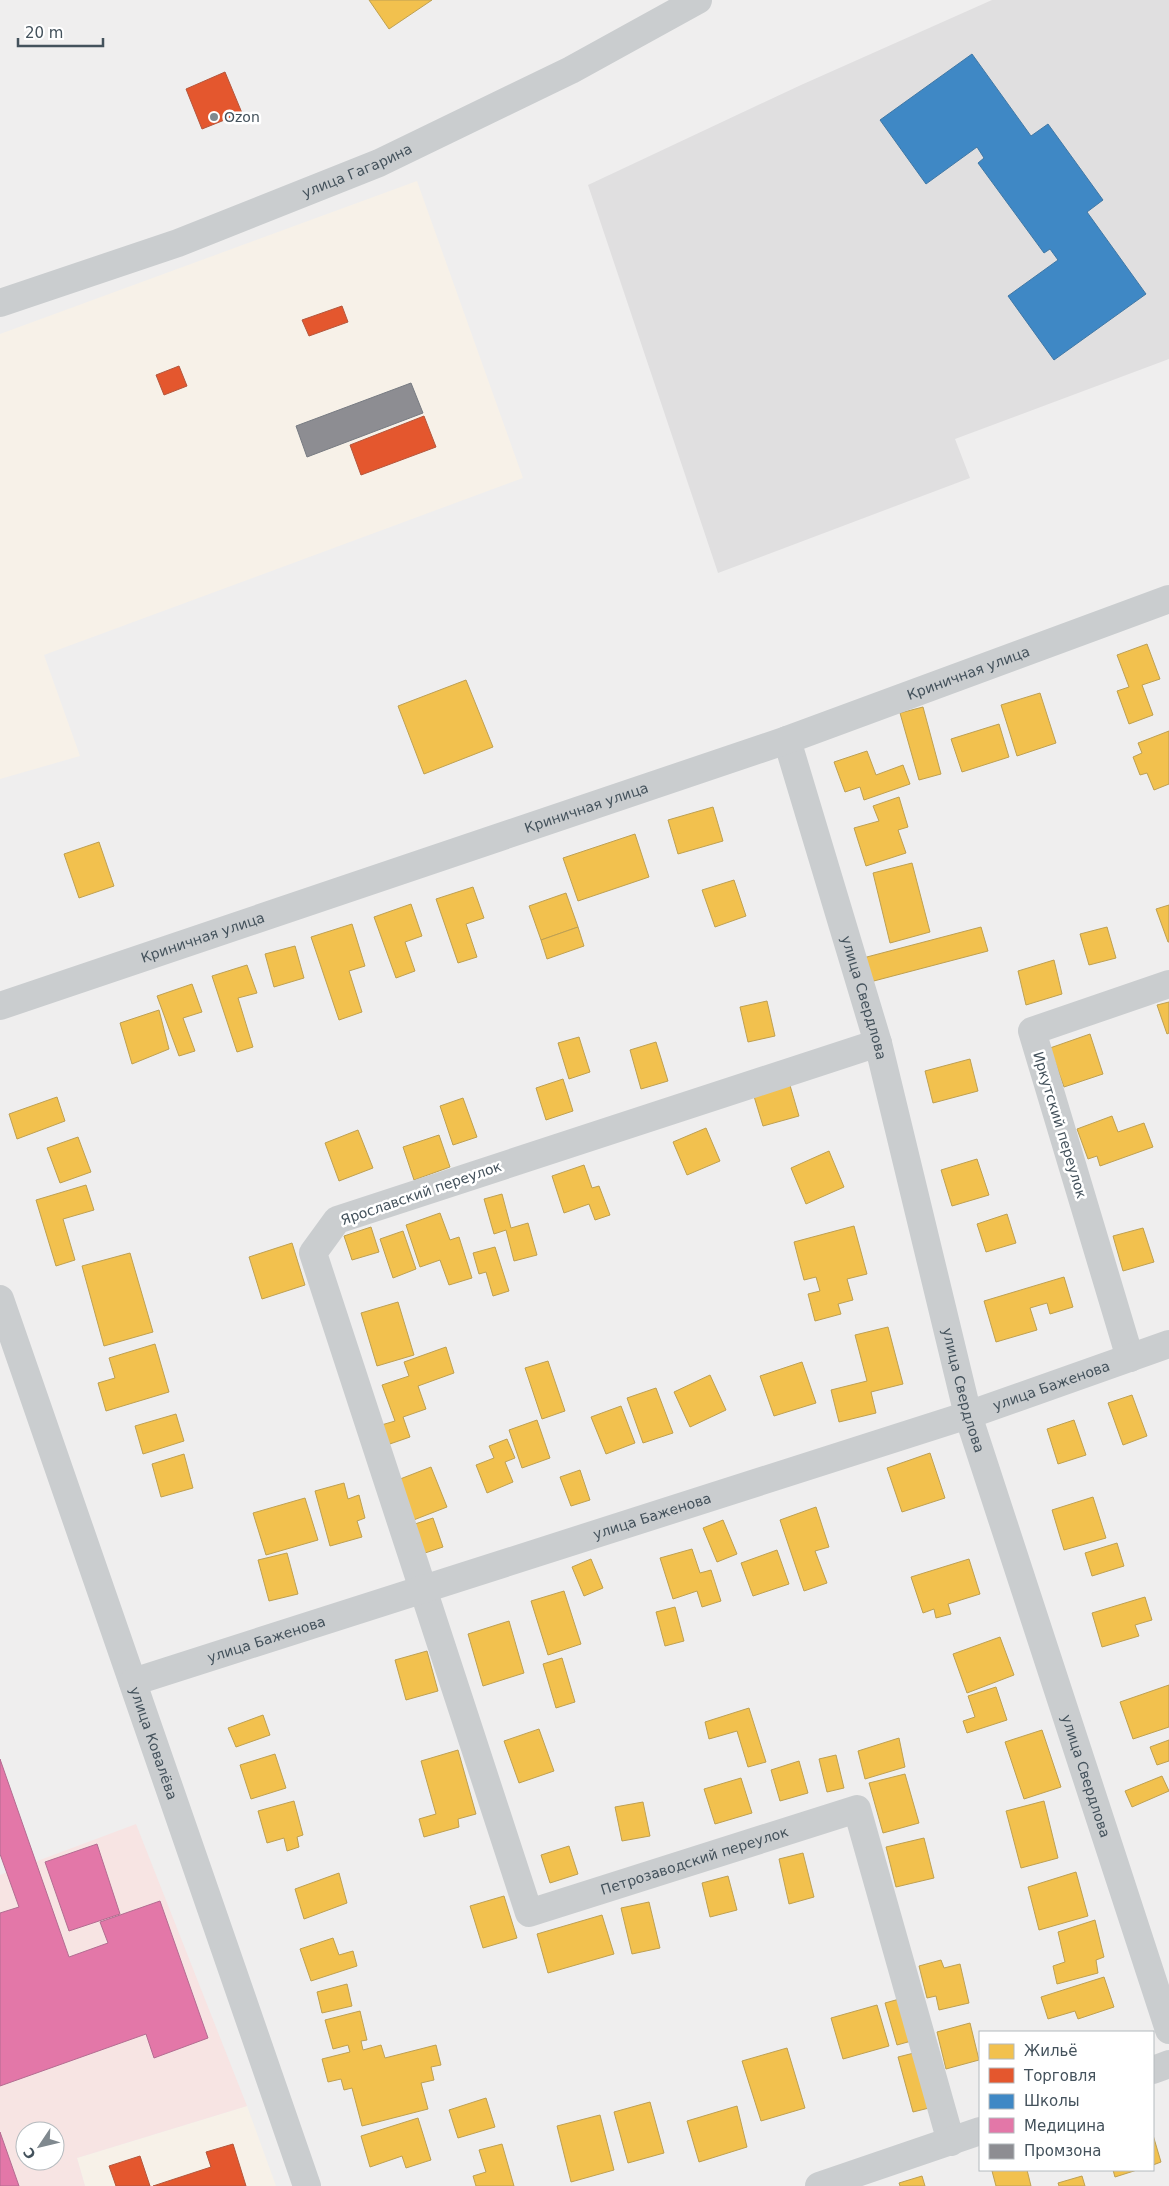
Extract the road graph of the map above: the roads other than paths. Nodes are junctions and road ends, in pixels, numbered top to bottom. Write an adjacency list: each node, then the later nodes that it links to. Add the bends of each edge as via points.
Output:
1 (698, 0): 2 (street, улица Гагарина, via 571,70 379,163 178,243)
2 (0, 302)
3 (1169, 599): 4 (street, Криничная улица)
4 (787, 740): 6 (street, Криничная улица); 7 (street, улица Свердлова)
5 (1169, 984): 10 (street, Иркутский переулок, via 1032,1031)
6 (0, 1006)
7 (878, 1043): 11 (street, улица Свердлова); 12 (street, Ярославский переулок, via 337,1220 314,1253)
8 (0, 1299): 13 (street, улица Ковалёва)
9 (1169, 1344): 10 (street, улица Баженова)
10 (1130, 1358): 11 (street, улица Баженова)
11 (968, 1415): 12 (street, улица Баженова); 14 (street, улица Свердлова)
12 (422, 1588): 13 (street, улица Баженова); 18 (street, Петрозаводский переулок, via 529,1913 857,1809)
13 (133, 1682): 19 (street, улица Ковалёва)
14 (1169, 2030)
15 (1169, 2064): 16 (street)
16 (1154, 2070)
17 (979, 2131): 18 (street)
18 (951, 2142): 20 (street)
19 (308, 2186)
20 (819, 2186)

